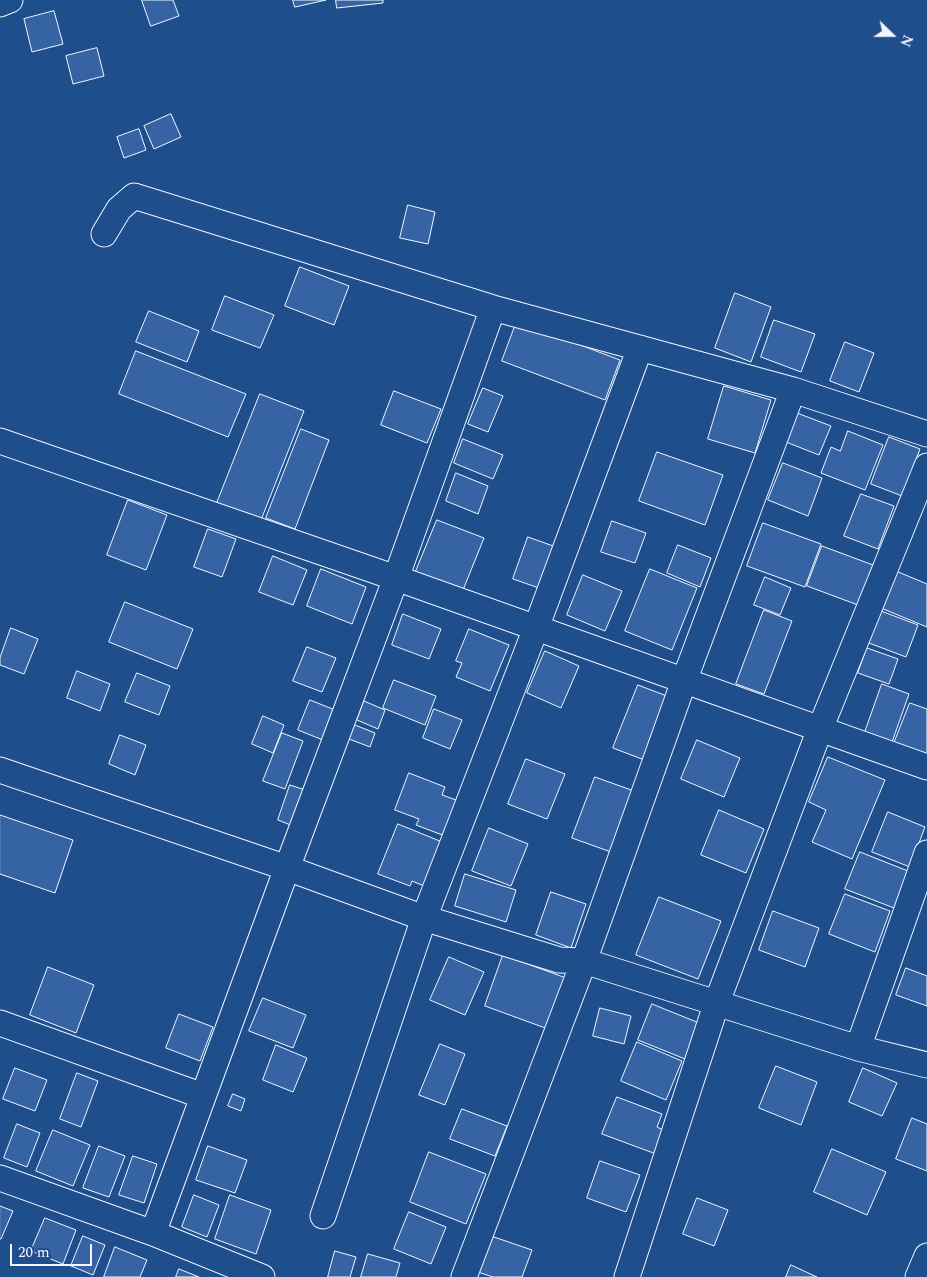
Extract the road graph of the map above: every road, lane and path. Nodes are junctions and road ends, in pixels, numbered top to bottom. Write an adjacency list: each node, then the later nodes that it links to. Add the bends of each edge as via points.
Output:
1 (10, 0): 2 (street)
2 (0, 4)
3 (104, 234): 4 (street, via 119,209 134,196)
4 (493, 308): 5 (street); 10 (street)
5 (640, 348): 6 (street); 11 (street)
6 (793, 390): 7 (street); 12 (street)
7 (927, 434)
8 (0, 441): 10 (street)
9 (927, 466): 13 (street)
10 (396, 578): 11 (street); 17 (street)
11 (536, 628): 12 (street); 18 (street)
12 (684, 681): 13 (street); 19 (street)
13 (820, 729): 14 (street); 20 (street)
14 (927, 767)
15 (0, 770): 17 (street)
16 (927, 853): 22 (street)
17 (287, 868): 18 (street); 24 (street)
18 (424, 918): 19 (street, via 559,960); 26 (street)
19 (584, 961): 20 (street); 30 (street)
20 (717, 1002): 22 (street); 31 (street)
21 (0, 1023): 24 (street)
22 (858, 1048): 23 (street)
23 (927, 1065)
24 (203, 1096): 27 (street)
25 (0, 1178): 27 (street)
26 (322, 1216)
27 (153, 1233): 29 (street)
28 (927, 1256): 32 (street)
29 (262, 1277)
30 (464, 1277)
31 (626, 1277)
32 (918, 1277)

